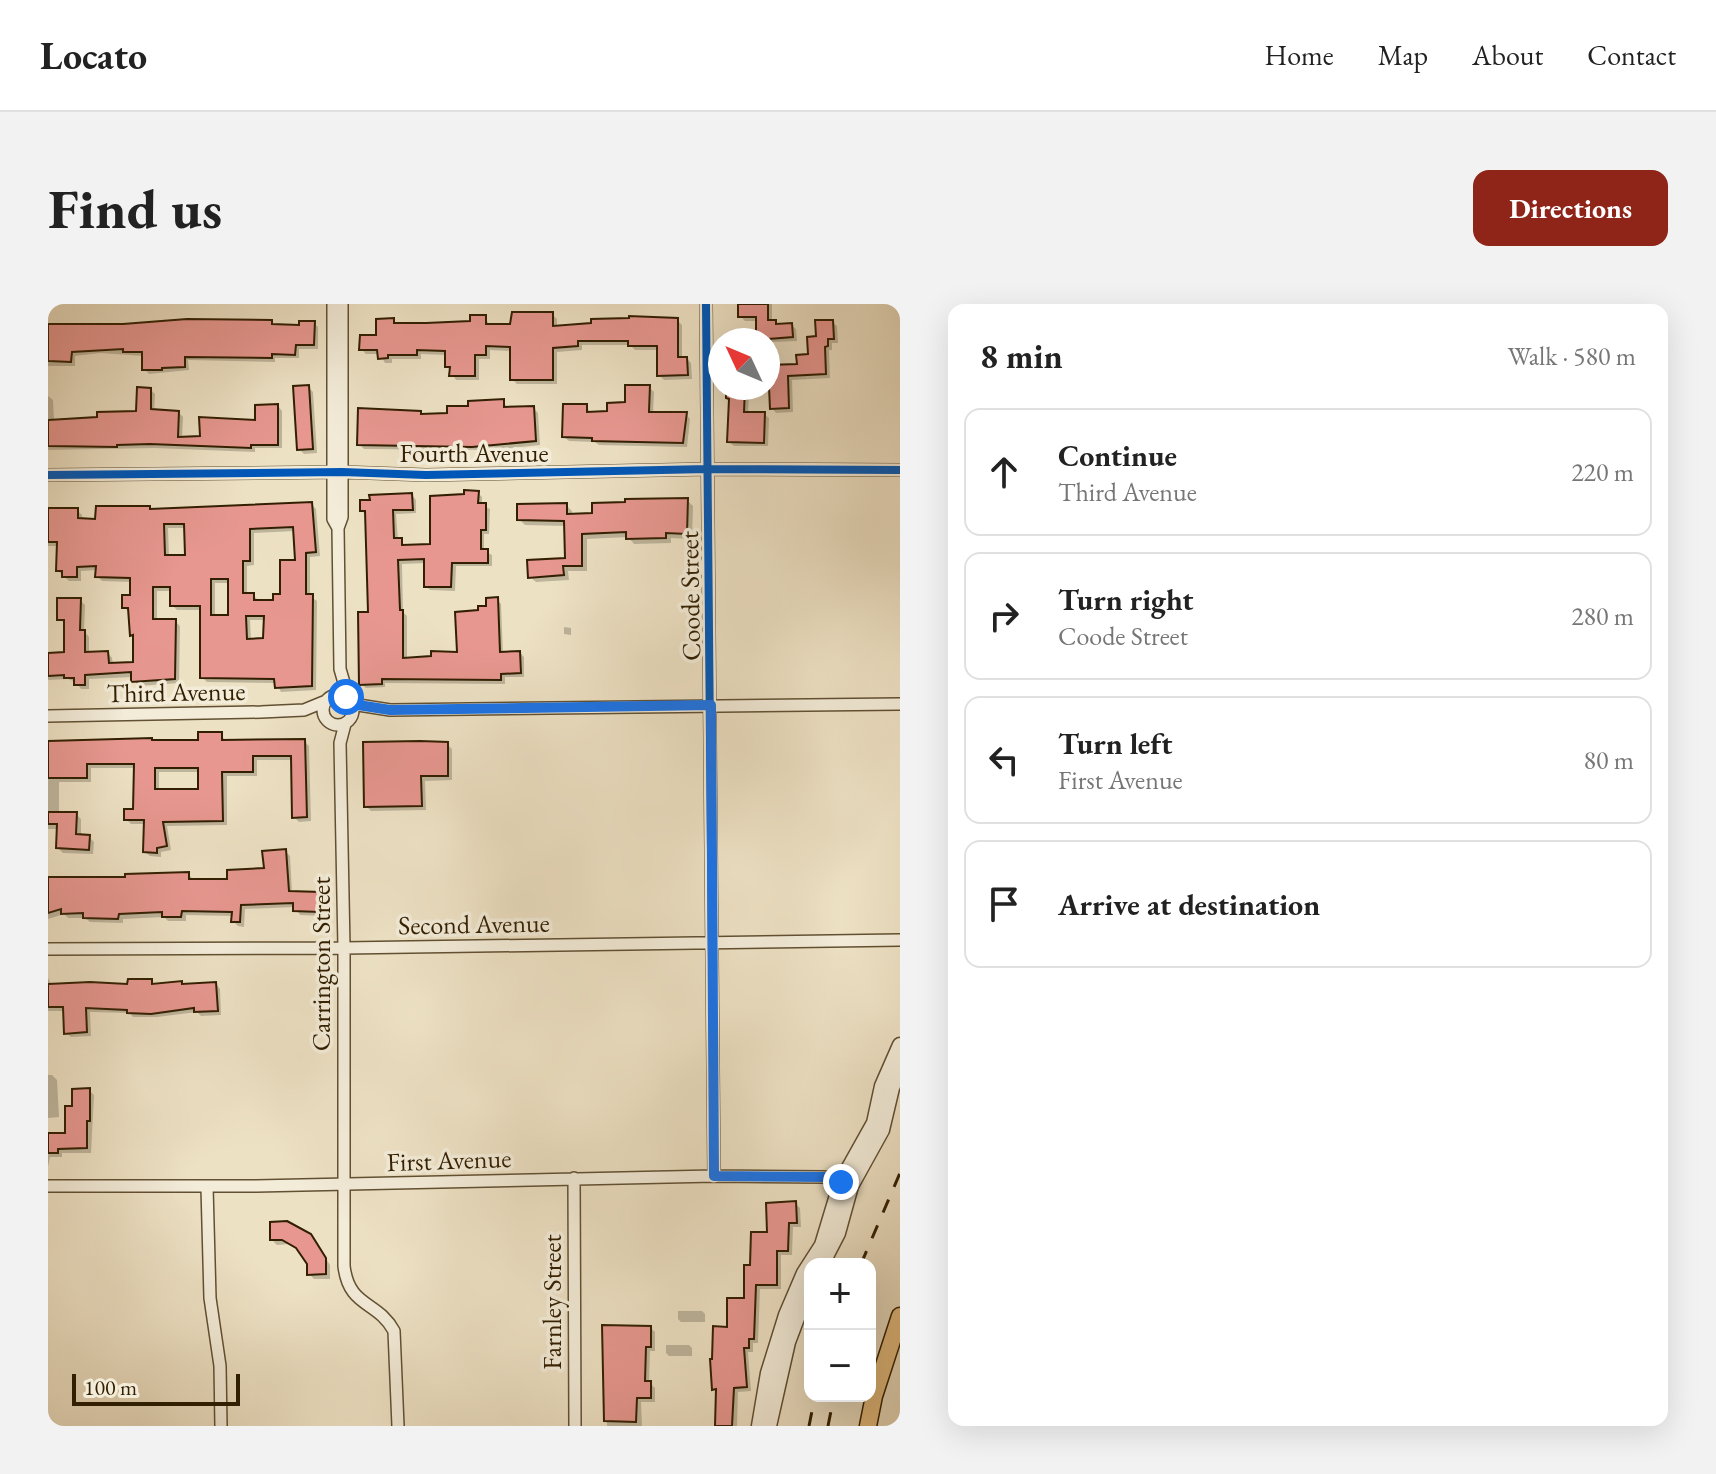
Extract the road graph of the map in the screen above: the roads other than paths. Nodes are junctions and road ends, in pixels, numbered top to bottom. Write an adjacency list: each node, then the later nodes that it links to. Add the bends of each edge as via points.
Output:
1 (333, 304): 6 (street)
2 (342, 304): 6 (street)
3 (706, 304): 4 (street, Coode Street)
4 (708, 469): 5 (street, Fourth Avenue); 6 (street, Fourth Avenue); 11 (street, Coode Street)
5 (900, 470)
6 (337, 472): 7 (street, Fourth Avenue); 8 (street, via 333,519 338,528)
7 (48, 475)
8 (340, 669): 9 (street); 13 (street)
9 (328, 699): 12 (street, Third Avenue); 13 (street, via 342,695); 15 (street)
10 (900, 704): 11 (street)
11 (711, 705): 13 (street); 18 (street, Coode Street)
12 (304, 710): 14 (street, Third Avenue); 15 (street, Third Avenue)
13 (350, 711): 15 (street, Third Avenue); 16 (street, Carrington Street)
14 (48, 716)
15 (327, 720): 16 (street, Carrington Street)
16 (340, 743): 19 (street, Carrington Street)
17 (900, 940): 18 (street, Second Avenue)
18 (712, 942): 19 (street, Second Avenue); 23 (street, Coode Street)
19 (344, 948): 20 (street, Second Avenue); 26 (street, Carrington Street)
20 (48, 949)
21 (900, 1045): 25 (street, via 882,1086 874,1123)
22 (900, 1069): 25 (street, via 882,1130)
23 (714, 1176): 24 (street, First Avenue); 25 (street, First Avenue, via 824,1177)
24 (574, 1178): 26 (street, First Avenue); 34 (street, Farnley Street)
25 (846, 1184): 29 (street, via 838,1233); 35 (street, via 786,1315)
26 (344, 1185): 28 (street, First Avenue); 33 (street, Carrington Street, via 346,1281 351,1292 394,1331)
27 (48, 1186): 28 (street, First Avenue)
28 (207, 1187): 32 (street)
29 (825, 1258)
30 (804, 1300): 36 (street, via 788,1342)
31 (900, 1316): 37 (main road)
32 (221, 1426)
33 (398, 1426)
34 (575, 1426)
35 (759, 1426)
36 (769, 1426)
37 (868, 1426)

